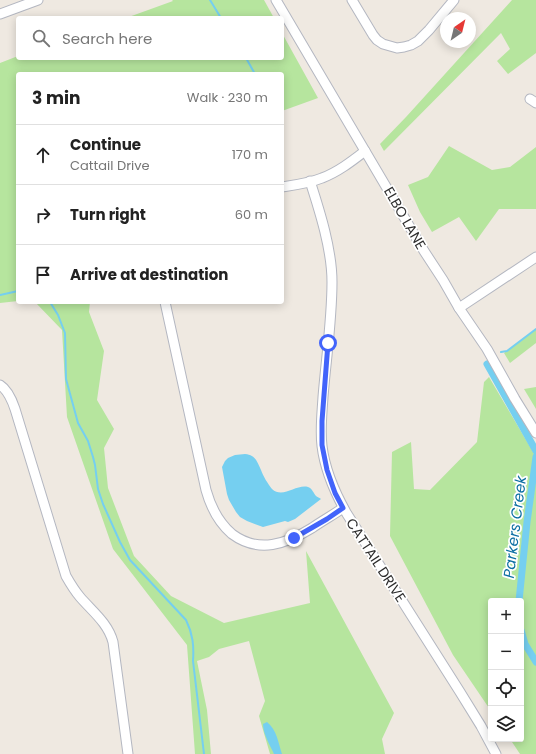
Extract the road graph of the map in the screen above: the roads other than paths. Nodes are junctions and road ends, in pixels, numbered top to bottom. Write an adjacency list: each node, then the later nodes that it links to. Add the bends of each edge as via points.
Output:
1 (38, 0): 5 (street)
2 (276, 0): 7 (street, ELBO LANE)
3 (352, 0): 4 (street, via 377,40 397,48 418,41)
4 (454, 0)
5 (23, 3): 6 (street)
6 (0, 14)
7 (365, 151): 8 (street, via 334,172); 12 (street, ELBO LANE)
8 (310, 181): 9 (street); 15 (street, CATTAIL DRIVE, via 332,270 322,445 327,470)
9 (284, 188)
10 (536, 257): 12 (street)
11 (165, 304): 15 (street, via 208,495 212,509 223,525 244,541 261,545 278,544 302,534)
12 (459, 308): 14 (street, ELBO LANE, via 487,349)
13 (0, 385): 16 (street, via 12,400 66,576 111,634)
14 (536, 433)
15 (343, 508): 17 (street, CATTAIL DRIVE, via 460,692)
16 (128, 754)
17 (496, 754)

